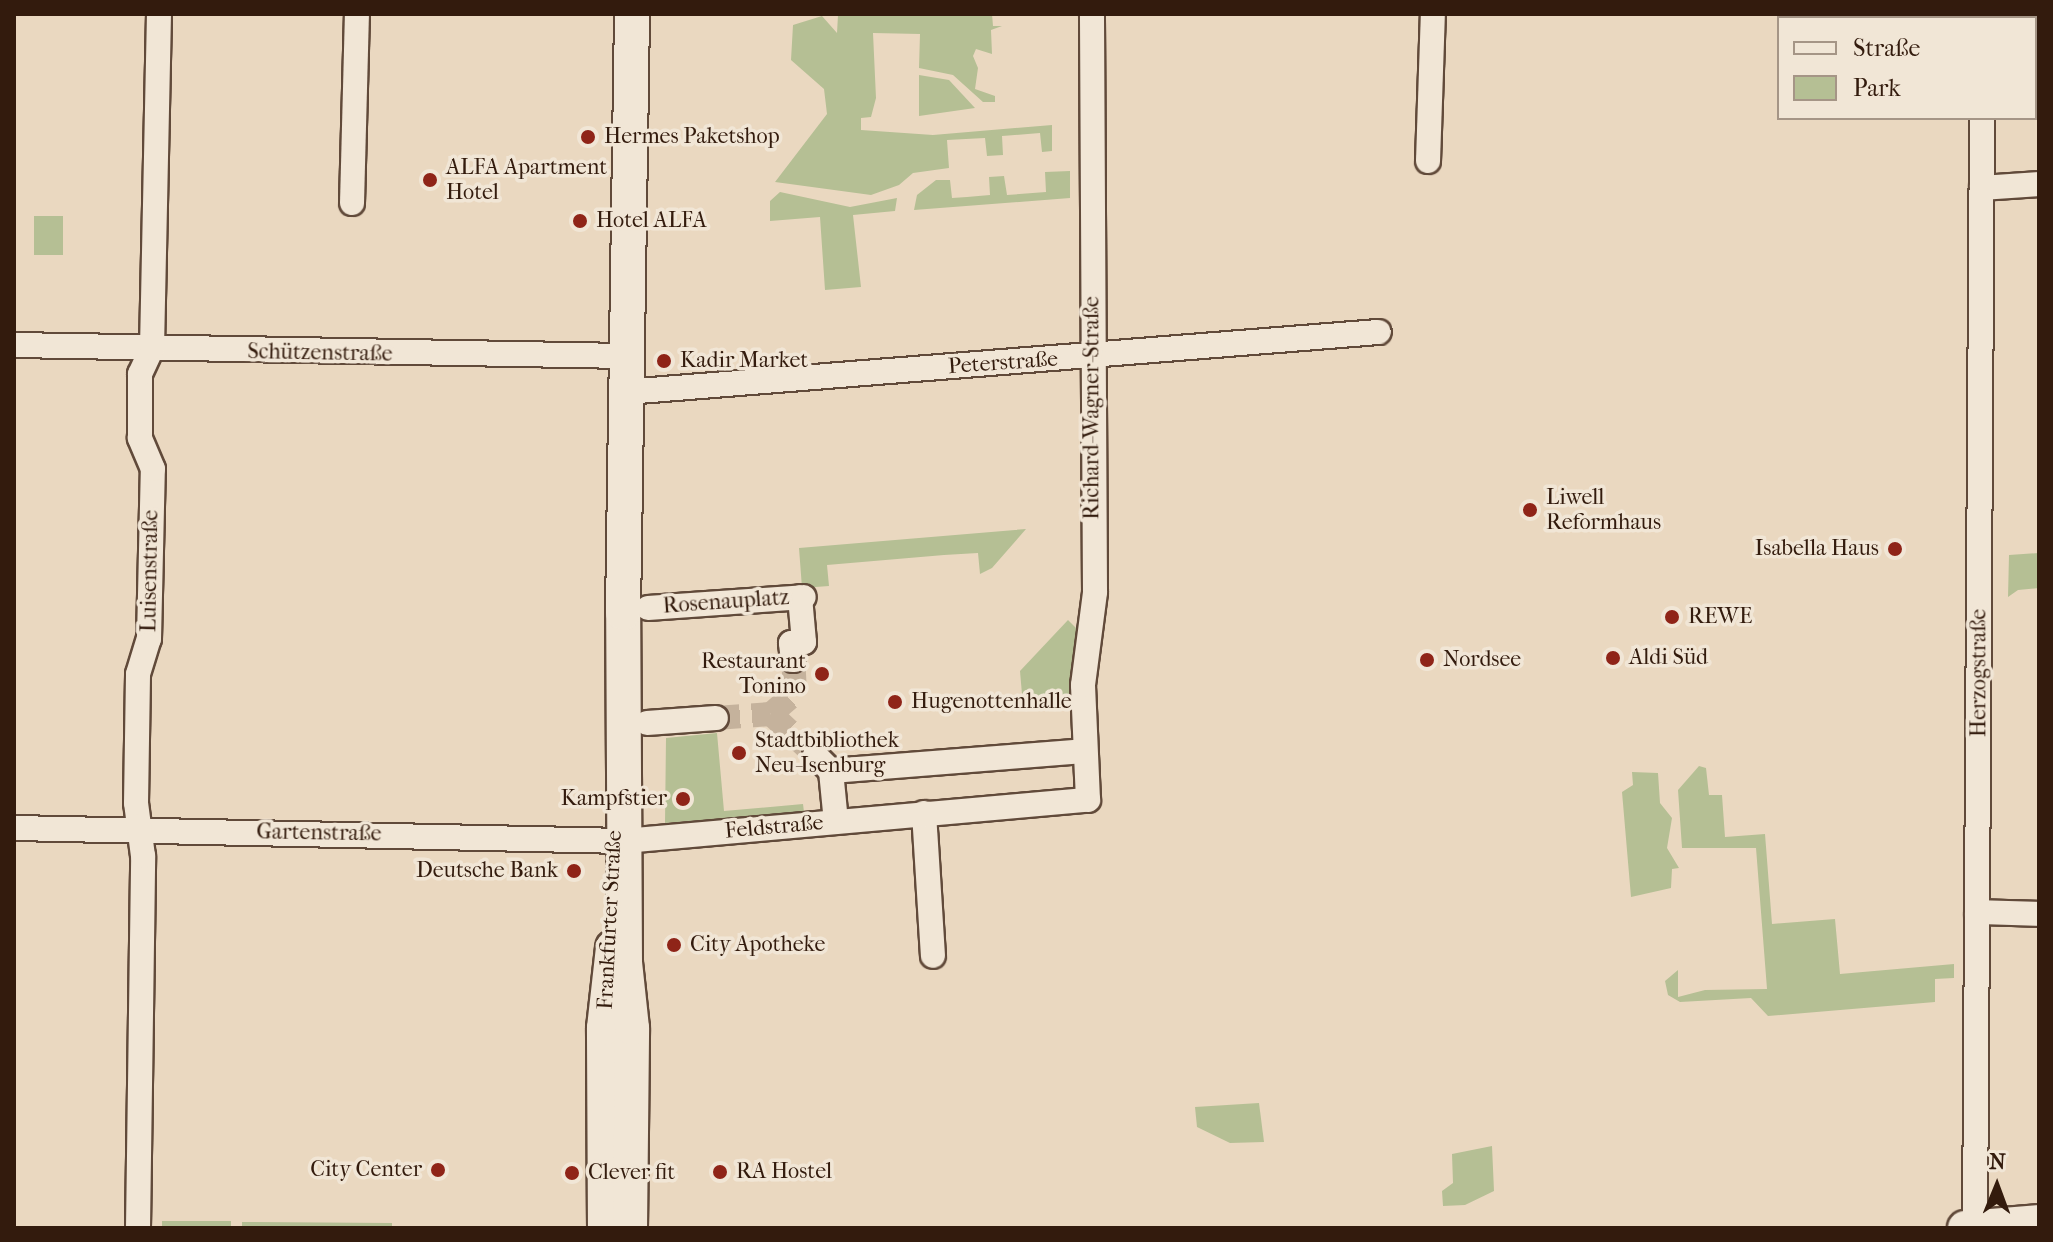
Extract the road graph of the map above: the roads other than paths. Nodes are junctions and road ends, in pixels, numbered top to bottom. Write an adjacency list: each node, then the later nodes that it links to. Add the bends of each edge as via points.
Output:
1 (159, 14): 13 (street, Luisenstraße)
2 (357, 14): 10 (street)
3 (632, 14): 14 (main road, Frankfurter Straße)
4 (1092, 14): 15 (street, Richard-Wagner-Straße)
5 (1433, 14): 7 (street)
6 (1982, 120): 9 (street, Herzogstraße)
7 (1428, 161)
8 (2039, 184): 9 (street)
9 (1982, 188): 28 (street, Herzogstraße)
10 (352, 203)
11 (1379, 332): 15 (street, Peterstraße)
12 (14, 345): 13 (street, Schützenstraße)
13 (152, 348): 14 (street, Schützenstraße); 26 (street, Luisenstraße, via 140,374 140,438 153,469 149,639 138,674)
14 (627, 356): 16 (main road, Frankfurter Straße)
15 (1091, 357): 16 (street, Peterstraße); 21 (street, Richard-Wagner-Straße, via 1095,592 1083,685)
16 (626, 392): 17 (main road, Frankfurter Straße)
17 (635, 611): 18 (street, Rosenauplatz, via 802,597 804,642 791,643); 27 (main road, Frankfurter Straße)
18 (793, 660)
19 (716, 718): 20 (street)
20 (647, 723)
21 (1084, 751): 22 (street, Richard-Wagner-Straße); 24 (street, via 823,763)
22 (1088, 800): 23 (street, Feldstraße)
23 (924, 813): 24 (street, Feldstraße); 30 (street)
24 (836, 822): 27 (street, Feldstraße)
25 (14, 828): 26 (street, Gartenstraße)
26 (138, 830): 27 (street, Gartenstraße); 32 (street, Luisenstraße, via 143,856)
27 (620, 841): 33 (main road, Frankfurter Straße, via 604,1028); 34 (main road, Frankfurter Straße, via 632,1028)
28 (1977, 912): 29 (street); 36 (street, Herzogstraße)
29 (2039, 914)
30 (933, 956)
31 (2039, 1222): 36 (main road)
32 (138, 1228)
33 (605, 1228)
34 (630, 1228)
35 (1965, 1228): 36 (main road)
36 (1975, 1228)

